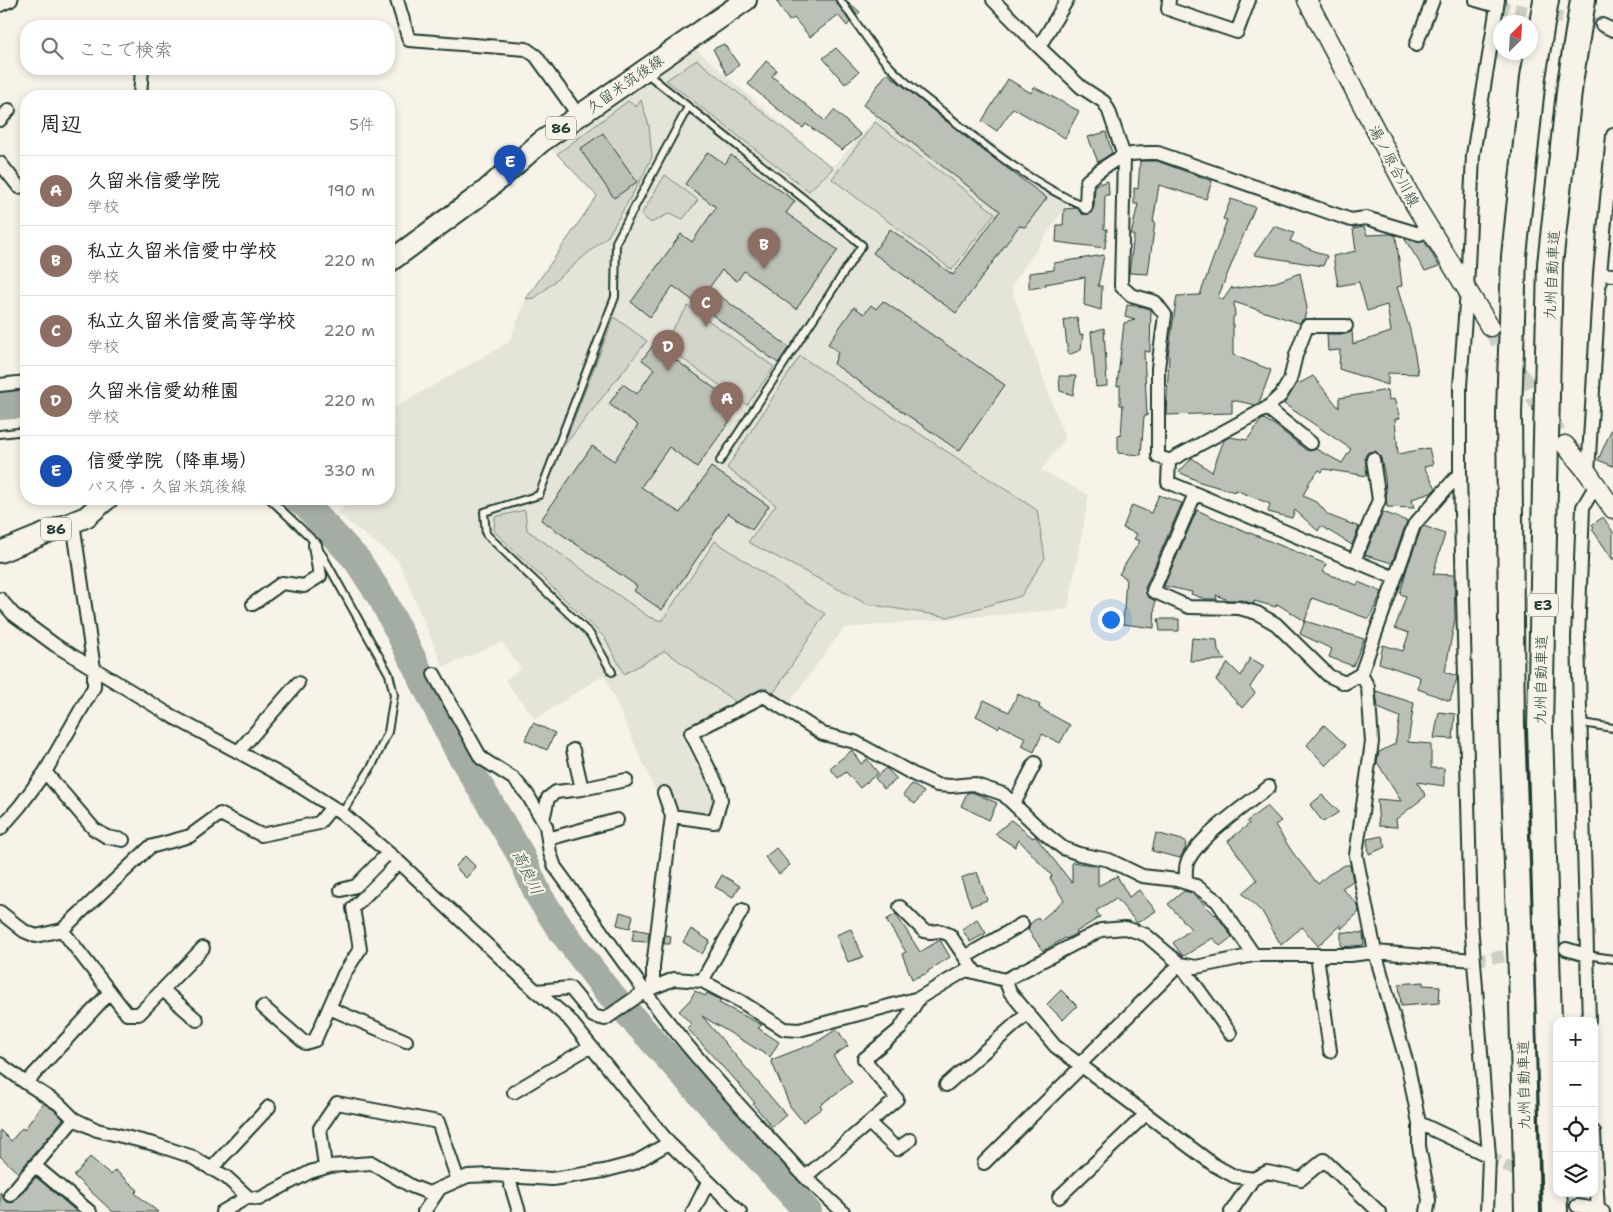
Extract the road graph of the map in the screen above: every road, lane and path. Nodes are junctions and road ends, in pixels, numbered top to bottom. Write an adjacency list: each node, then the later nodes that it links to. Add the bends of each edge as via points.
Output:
1 (11, 0): 15 (street)
2 (397, 0): 23 (street, via 409,40 526,49 536,56)
3 (746, 0): 18 (main road, 久留米筑後線 / 86)
4 (840, 0): 29 (lane, via 878,54 905,82 1035,180)
5 (993, 0): 17 (street)
6 (1067, 0): 17 (street)
7 (1169, 0): 8 (street, via 1168,9 1237,32)
8 (1249, 0)
9 (1307, 0): 30 (main road, 湯ノ原合川線)
10 (1433, 0): 16 (street)
11 (1476, 0): 14 (street)
12 (1546, 0): 158 (highway, 九州自動車道 / E3, via 1533,76 1514,256 1509,413 1512,726)
13 (1583, 0): 145 (highway, 九州自動車道 / E3, via 1550,264 1540,728)
14 (1498, 3): 33 (street, via 1473,155)
15 (0, 5)
16 (1416, 45)
17 (1039, 47): 26 (street, via 1081,87 1104,102)
18 (643, 71): 21 (lane); 23 (main road, 久留米筑後線 / 86)
19 (142, 75): 20 (street)
20 (140, 90)
21 (688, 107): 44 (lane, via 862,246); 60 (lane, via 616,242 615,297 539,495 484,512 486,534 590,634)
22 (9, 110): 24 (street)
23 (579, 116): 31 (main road, 久留米筑後線 / 86, via 541,142 484,192)
24 (0, 120)
25 (1613, 135): 32 (street)
26 (1124, 156): 29 (street, via 1087,181); 30 (street, via 1158,153 1351,220 1366,218 1419,234); 45 (street, via 1122,286 1131,296 1155,302 1165,315 1158,368 1158,456)
27 (0, 163): 28 (street)
28 (19, 187)
29 (1086, 207)
30 (1430, 230): 33 (main road, 湯ノ原合川線)
31 (395, 258)
32 (1606, 275): 47 (street)
33 (1467, 290): 35 (main road, 湯ノ原合川線); 46 (street, via 1460,386)
34 (1346, 326): 38 (street, via 1307,326 1290,380)
35 (1490, 327)
36 (20, 383): 37 (street)
37 (0, 385)
38 (1268, 408): 41 (street); 45 (street)
39 (20, 432): 40 (lane)
40 (0, 434)
41 (1311, 443)
42 (1565, 445): 47 (main road)
43 (1373, 459): 55 (street, via 1379,500)
44 (720, 461)
45 (1169, 461): 48 (street, via 1168,482)
46 (1460, 473): 56 (street, via 1414,525); 99 (street)
47 (1592, 479): 51 (main road); 64 (street, via 1583,507 1578,639)
48 (1195, 494): 55 (street); 62 (street, via 1153,590 1189,607 1239,608 1257,613 1276,624 1329,676 1345,683)
49 (100, 505): 52 (main road, 86, via 86,517)
50 (276, 505): 53 (lane)
51 (1613, 509)
52 (73, 522): 54 (main road, 86); 59 (street)
53 (314, 544): 58 (street, via 320,576 304,586 282,583); 75 (lane, via 389,674 394,695 388,732 372,766)
54 (0, 552)
55 (1354, 561): 56 (street)
56 (1395, 578): 62 (street)
57 (0, 599): 59 (street, via 13,614)
58 (253, 604)
59 (94, 669): 67 (street); 69 (street, via 94,687)
60 (612, 672)
61 (434, 674): 77 (street, via 481,758 514,779)
62 (1361, 674): 93 (street, via 1368,687 1372,742 1356,855)
63 (298, 683): 67 (street)
64 (1582, 723): 65 (lane); 94 (street)
65 (1613, 728)
66 (573, 750): 72 (street)
67 (238, 752): 75 (street)
68 (1035, 763): 74 (street)
69 (45, 772): 79 (street); 80 (street, via 94,829 107,837)
70 (626, 780): 72 (street)
71 (1269, 787): 84 (street, via 1217,828 1194,851 1186,865)
72 (582, 789): 77 (street, via 556,792 548,798)
73 (664, 793): 76 (street)
74 (1014, 804): 76 (street, via 1003,794 973,784 938,785 855,742 823,734 764,696 691,733 719,789 721,800 714,822); 84 (street, via 1063,848 1109,860 1142,876)
75 (337, 810): 82 (street); 90 (street, via 319,823 261,835 220,814 190,836 150,847)
76 (672, 816): 106 (street)
77 (543, 820): 81 (street)
78 (617, 820): 81 (street)
79 (0, 829)
80 (123, 840)
81 (548, 840): 106 (street, via 555,867)
82 (388, 853): 83 (street); 85 (street, via 356,886)
83 (399, 862): 105 (street); 110 (street, via 353,908 360,949 344,974)
84 (1186, 883): 95 (street, via 1217,901)
85 (341, 890)
86 (900, 907): 97 (street, via 924,931 950,935)
87 (742, 910): 103 (street)
88 (0, 912): 90 (street, via 36,936)
89 (1022, 924): 97 (street)
90 (62, 930): 107 (street)
91 (203, 948): 104 (street)
92 (1566, 949): 94 (street)
93 (1375, 952): 96 (street); 99 (street); 127 (street, via 1408,1067)
94 (1586, 954): 98 (lane); 112 (street)
95 (1254, 955): 96 (street); 100 (street, via 1196,967)
96 (1316, 955): 117 (street)
97 (965, 957): 101 (street)
98 (1613, 959)
99 (1474, 960): 131 (street)
100 (1180, 964): 102 (street, via 1146,935 1126,928 1101,930); 114 (street); 119 (street)
101 (975, 972): 102 (street); 108 (street, via 966,970)
102 (1005, 980): 111 (street, via 1010,992)
103 (702, 981): 106 (street, via 674,979); 108 (street, via 784,1029 799,1030)
104 (163, 990): 107 (street, via 139,1014 127,1014); 113 (street)
105 (536, 991): 106 (street, via 570,988 593,1016 605,1020); 116 (street, via 568,1018)
106 (646, 991): 137 (street, via 728,1092)
107 (110, 992): 120 (street)
108 (919, 998): 126 (street, via 900,1029 864,1059 896,1100)
109 (263, 1007): 110 (street, via 305,1043 315,1040)
110 (329, 1008): 115 (street)
111 (1028, 1013): 119 (street, via 1055,1046); 121 (street)
112 (1589, 1017)
113 (197, 1020)
114 (1230, 1033)
115 (406, 1041)
116 (590, 1046): 122 (street); 129 (street)
117 (1330, 1051)
118 (0, 1064): 120 (street)
119 (1081, 1065): 124 (street); 132 (street)
120 (26, 1083): 125 (street, via 59,1104)
121 (946, 1085)
122 (514, 1092)
123 (269, 1107): 135 (street)
124 (1146, 1114): 138 (street, via 1214,1165 1234,1176); 144 (street)
125 (74, 1119): 133 (street); 135 (street, via 96,1130 190,1156)
126 (869, 1123): 128 (street, via 897,1150); 137 (street)
127 (1419, 1123): 131 (street); 156 (street, via 1418,1146 1429,1200)
128 (910, 1140)
129 (669, 1143): 136 (street, via 634,1163 604,1171 552,1179); 140 (street)
130 (1596, 1152): 146 (street)
131 (1489, 1156): 157 (street)
132 (984, 1163)
133 (35, 1166): 142 (street); 147 (street)
134 (324, 1168): 139 (street, via 320,1128 337,1103 438,1122); 141 (street, via 372,1163 429,1193); 143 (street, via 259,1199)
135 (211, 1169): 143 (street, via 226,1177)
136 (508, 1176): 139 (street, via 468,1176); 150 (street)
137 (805, 1177): 153 (street)
138 (1253, 1179): 154 (street); 155 (street, via 1267,1172 1301,1179 1324,1160)
139 (458, 1180): 141 (street)
140 (708, 1182): 151 (street); 152 (street)
141 (440, 1188): 149 (street)
142 (10, 1195)
143 (248, 1197): 148 (street)
144 (1059, 1197)
145 (1566, 1209): 146 (street)
146 (1600, 1211)
147 (90, 1212)
148 (222, 1212)
149 (424, 1212)
150 (519, 1212)
151 (693, 1212)
152 (740, 1212)
153 (843, 1212)
154 (1231, 1212)
155 (1379, 1212)
156 (1427, 1212)
157 (1487, 1212)
158 (1527, 1212)

